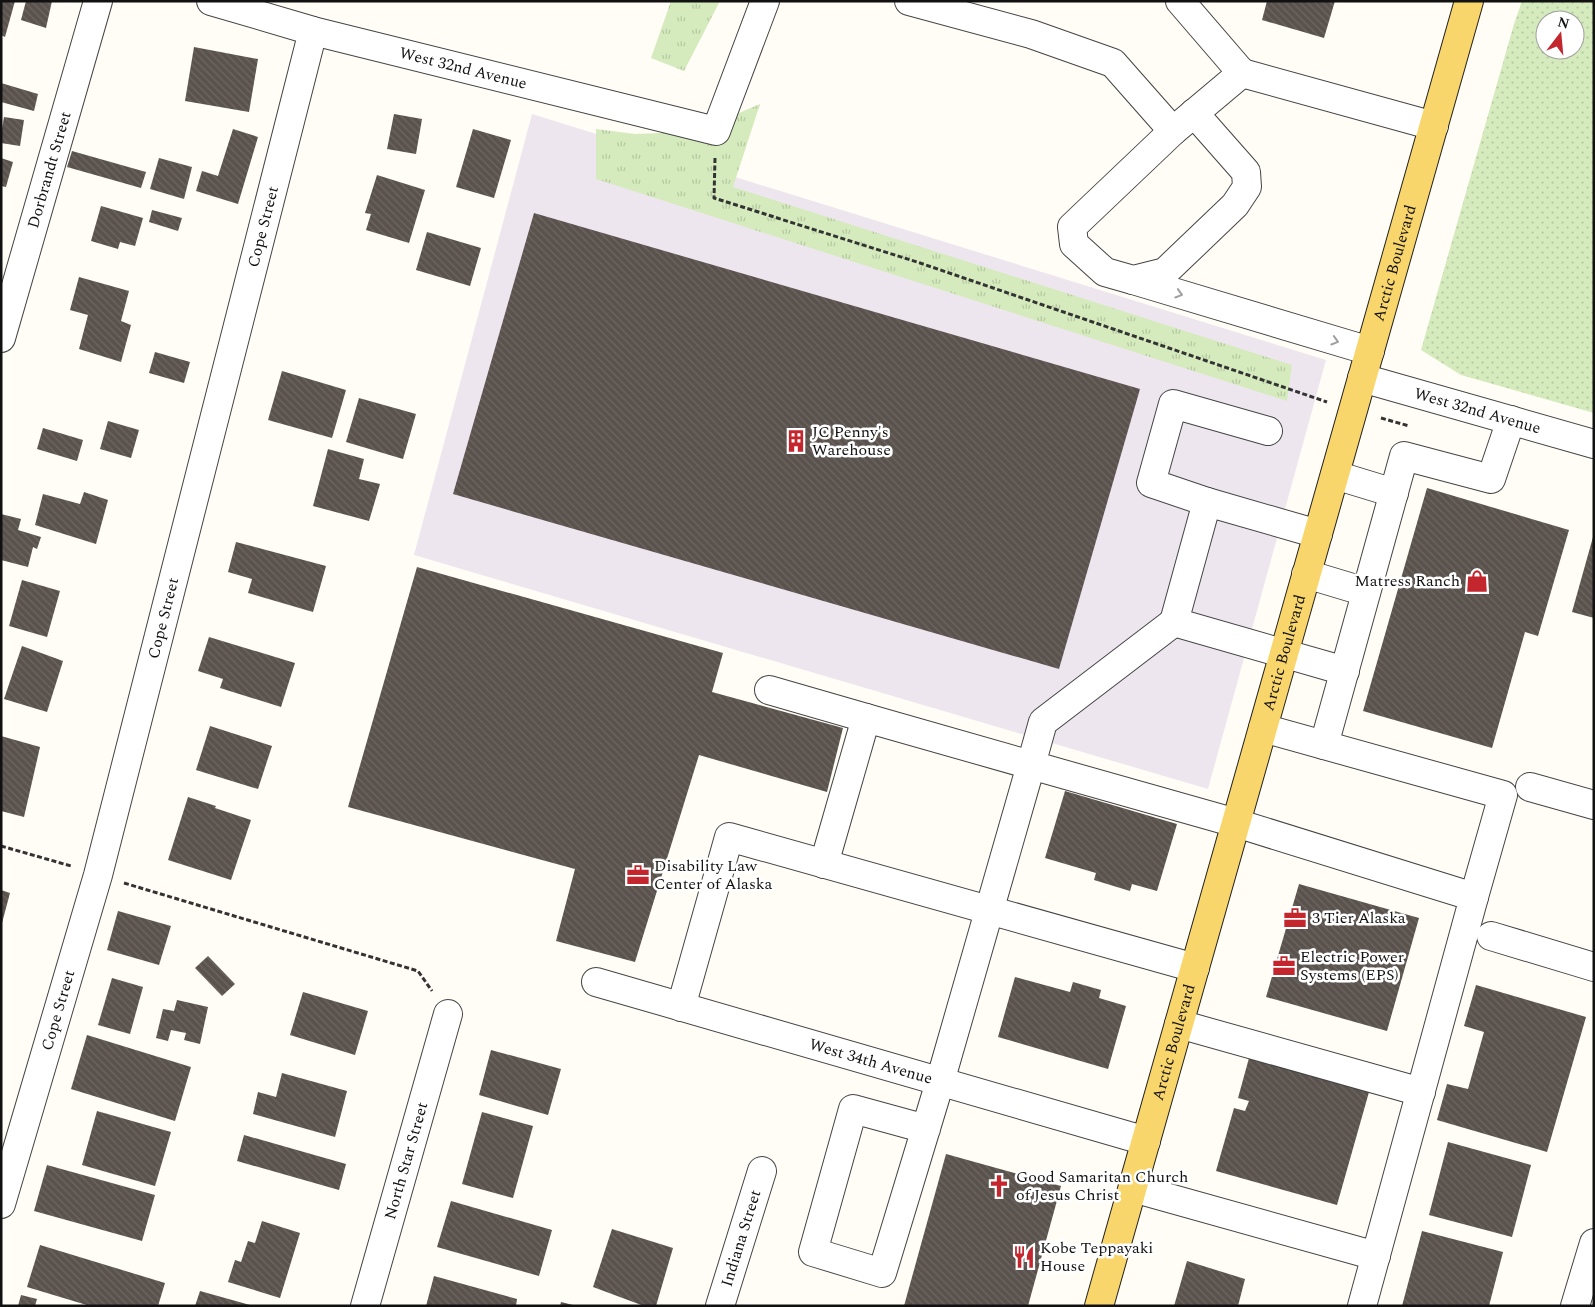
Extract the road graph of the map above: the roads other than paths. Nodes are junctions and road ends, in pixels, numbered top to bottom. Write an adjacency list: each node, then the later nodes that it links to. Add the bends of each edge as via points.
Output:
1 (98, 1): 13 (street, Dorbrandt Street)
2 (211, 1): 7 (street, West 32nd Avenue)
3 (765, 1): 7 (street, West 32nd Avenue, via 716,131)
4 (909, 1): 11 (street, via 1031,34 1113,63)
5 (1180, 1): 8 (street)
6 (1469, 1): 10 (main road, Arctic Boulevard)
7 (313, 31): 52 (street, Cope Street, via 98,875)
8 (1242, 73): 9 (street); 10 (street)
9 (1194, 113): 11 (street); 12 (street, via 1246,172 1247,187 1236,205 1165,272)
10 (1434, 126): 14 (main road, Arctic Boulevard)
11 (1172, 131): 12 (street, via 1072,228 1074,244 1105,272)
12 (1132, 280): 14 (street, one-way to 14)
13 (1, 338)
14 (1370, 351): 15 (main road, Arctic Boulevard)
15 (1362, 378): 16 (street, West 32nd Avenue); 19 (main road, Arctic Boulevard)
16 (1510, 420): 18 (street, West 32nd Avenue); 20 (street, via 1491,479 1404,456)
17 (1268, 431): 21 (street, via 1172,404 1151,483)
18 (1594, 444)
19 (1335, 475): 20 (street); 22 (main road, Arctic Boulevard)
20 (1394, 493): 24 (street)
21 (1207, 502): 22 (street); 25 (street)
22 (1318, 534): 23 (main road, Arctic Boulevard)
23 (1306, 574): 24 (street); 26 (main road, Arctic Boulevard)
24 (1366, 592): 27 (street)
25 (1174, 622): 26 (street); 32 (street, via 1043,722)
26 (1284, 654): 27 (street); 30 (main road, Arctic Boulevard)
27 (1345, 671): 31 (street)
28 (769, 690): 29 (street)
29 (866, 718): 32 (street); 36 (street)
30 (1263, 728): 31 (street); 35 (main road, Arctic Boulevard)
31 (1324, 745): 37 (street, via 1503,795)
32 (1031, 765): 35 (street); 38 (street)
33 (1530, 787): 34 (street)
34 (1594, 805)
35 (1236, 823): 37 (street); 41 (main road, Arctic Boulevard)
36 (824, 864): 38 (street); 43 (street, via 729,837)
37 (1474, 897): 47 (street)
38 (989, 910): 41 (street); 46 (street)
39 (1491, 936): 40 (street)
40 (1594, 967)
41 (1195, 968): 45 (main road, Arctic Boulevard)
42 (596, 982): 43 (street, West 34th Avenue)
43 (681, 1007): 46 (street, West 34th Avenue)
44 (448, 1014): 55 (street, North Star Street)
45 (1179, 1024): 47 (street); 49 (main road, Arctic Boulevard)
46 (940, 1082): 48 (street); 49 (street, West 34th Avenue)
47 (1421, 1092): 54 (street)
48 (926, 1129): 48 (street, via 853,1109 813,1252 882,1273)
49 (1146, 1141): 51 (main road, Arctic Boulevard)
50 (762, 1171): 56 (street, Indiana Street)
51 (1133, 1188): 54 (street); 57 (main road, Arctic Boulevard)
52 (1, 1204)
53 (1594, 1243): 59 (street)
54 (1376, 1256): 58 (street)
55 (365, 1306)
56 (720, 1306)
57 (1099, 1306)
58 (1362, 1306)
59 (1575, 1306)

